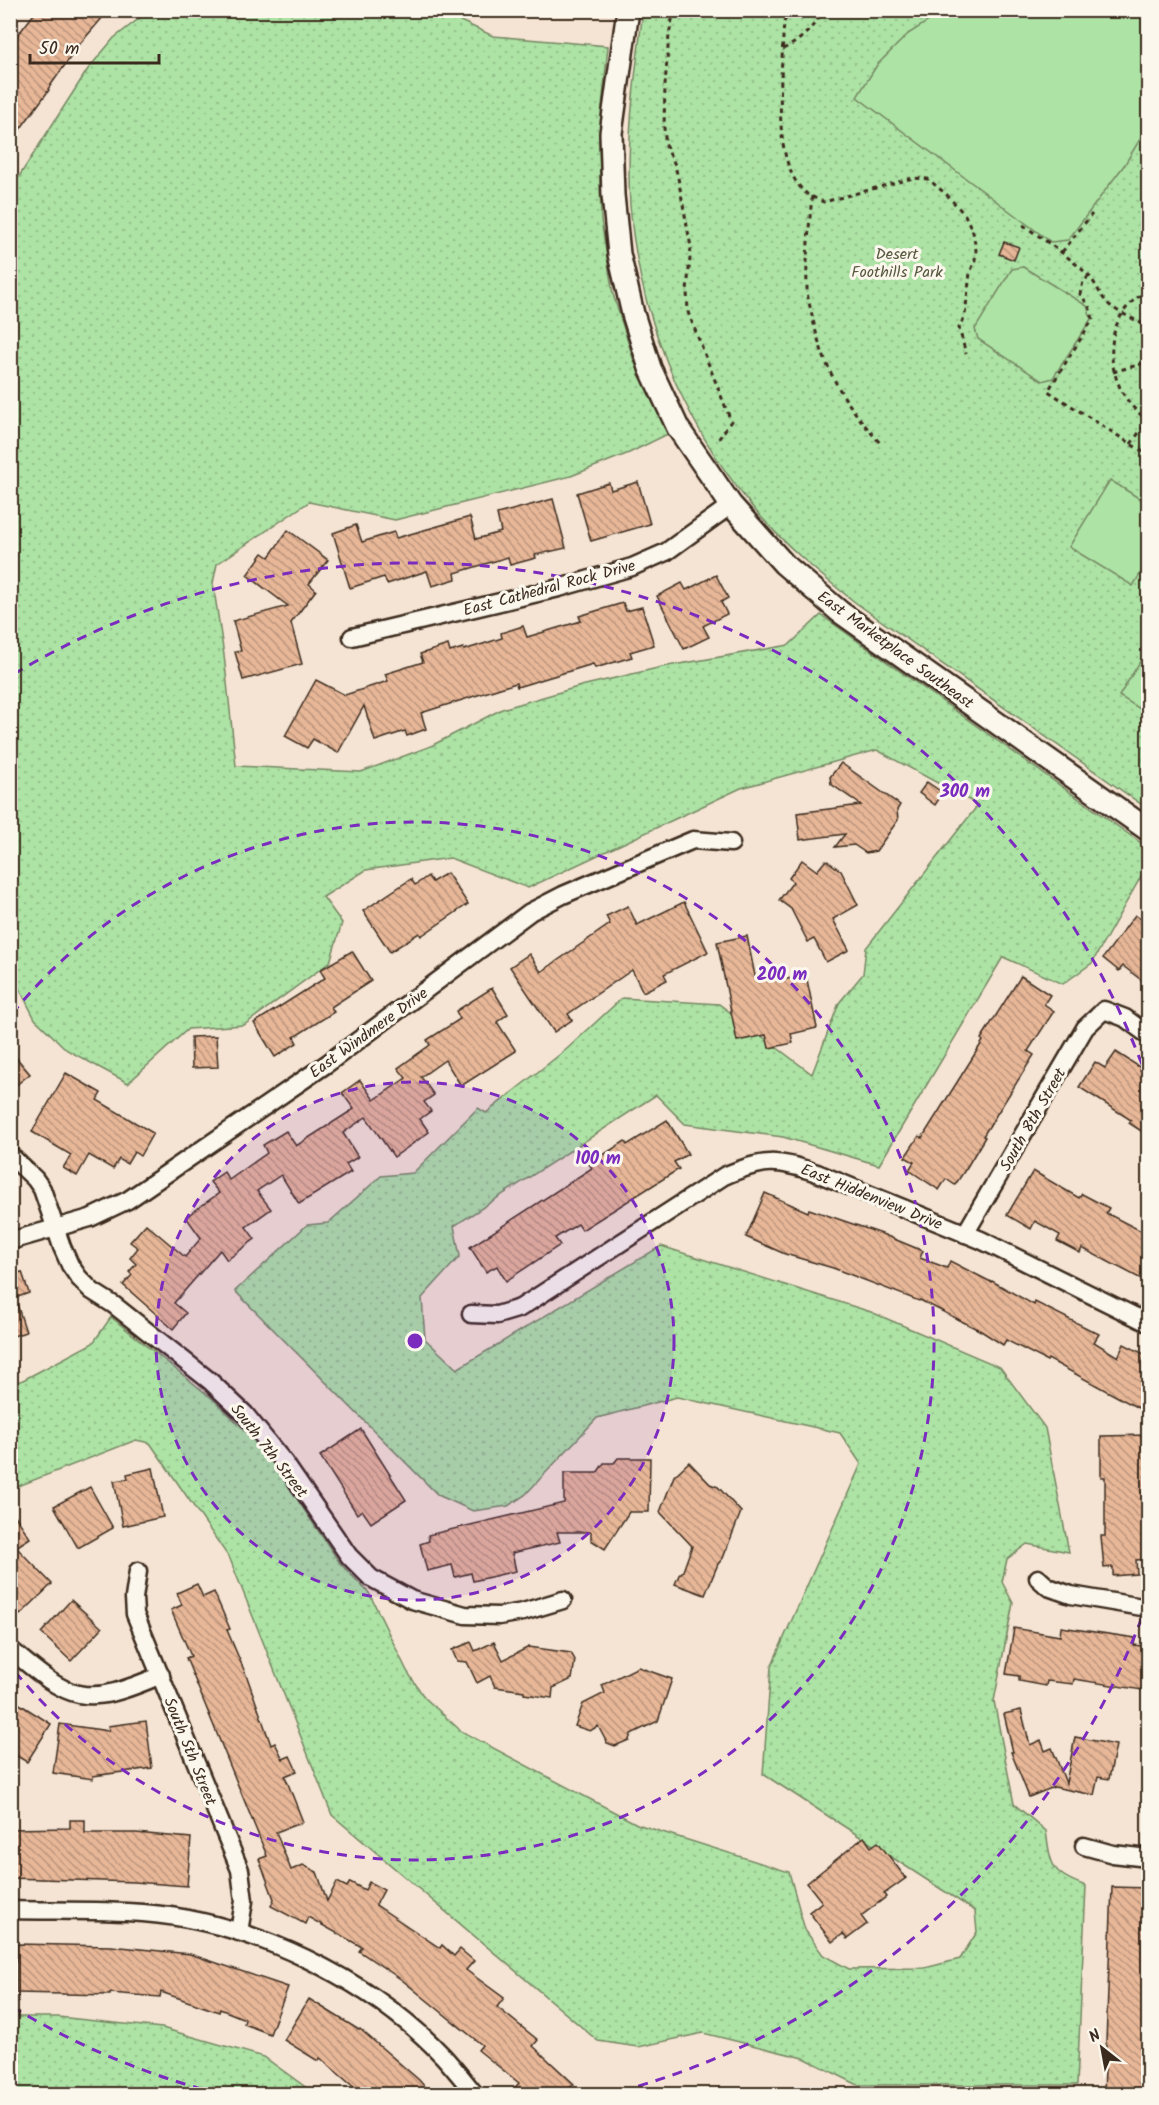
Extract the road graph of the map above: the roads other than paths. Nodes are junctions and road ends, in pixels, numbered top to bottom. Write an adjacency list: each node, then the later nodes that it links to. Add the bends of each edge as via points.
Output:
1 (628, 10): 2 (street, East Marketplace Southeast, via 611,133 619,254 650,368 678,428)
2 (731, 505): 3 (street, East Cathedral Rock Drive, via 666,552 632,567); 4 (street, East Marketplace Southeast, via 784,564 840,612)
3 (352, 637)
4 (1149, 830)
5 (731, 843): 8 (street, East Windmere Drive, via 693,840 530,912 328,1064 128,1200 90,1218)
6 (1149, 1035): 9 (street, South 8th Street, via 1125,1018 1104,1010 1085,1028)
7 (10, 1155): 8 (street, South 7th Street, via 42,1189)
8 (54, 1227): 10 (street, East Windmere Drive); 15 (street, South 7th Street, via 70,1265 92,1291 180,1357 245,1414 284,1462 349,1556 371,1578 412,1600 465,1615 499,1616)
9 (965, 1233): 11 (street, East Hiddenview Drive, via 793,1165 751,1165 724,1176 520,1308 497,1315); 12 (street, East Hiddenview Drive)
10 (10, 1241)
11 (471, 1314)
12 (1149, 1323)
13 (138, 1571): 18 (street, South 5th Street, via 135,1614)
14 (1038, 1578): 16 (street, via 1048,1587 1071,1595)
15 (563, 1600)
16 (1149, 1608)
17 (10, 1649): 18 (street, via 45,1679 77,1695 114,1693)
18 (161, 1675): 22 (street, South 5th Street, via 240,1870 244,1901)
19 (1084, 1846): 20 (street)
20 (1149, 1858)
21 (10, 1910): 22 (street, via 143,1913)
22 (239, 1932): 23 (street, via 303,1956 373,1998 443,2056)
23 (475, 2094)

